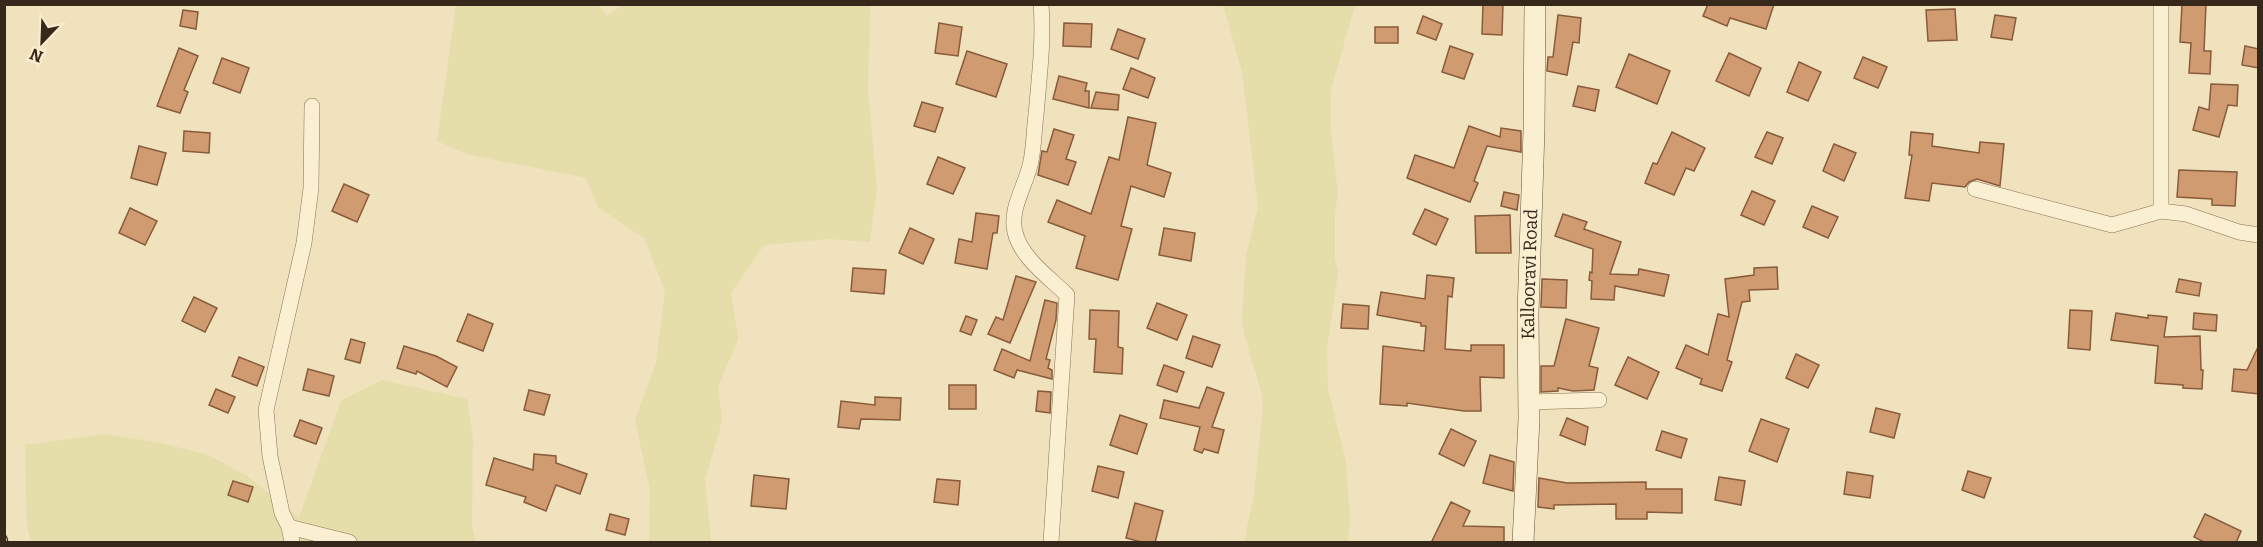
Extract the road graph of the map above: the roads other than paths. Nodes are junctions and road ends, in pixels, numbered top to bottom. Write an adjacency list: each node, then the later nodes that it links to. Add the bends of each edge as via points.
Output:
1 (1041, 4): 12 (street, via 1031,161 1017,205 1014,230 1019,245 1031,260 1067,295)
2 (1535, 4): 9 (main road, Kallooravi Road)
3 (2161, 4): 6 (street)
4 (312, 106): 10 (street, via 311,188 304,243 267,410 270,456 282,513)
5 (1975, 189): 6 (street, via 2112,225)
6 (2161, 211): 7 (street, via 2186,214)
7 (2259, 235)
8 (1599, 400): 9 (street)
9 (1529, 402): 13 (main road, Kallooravi Road)
10 (291, 535): 11 (street)
11 (349, 543)
12 (1051, 543)
13 (1523, 543)

